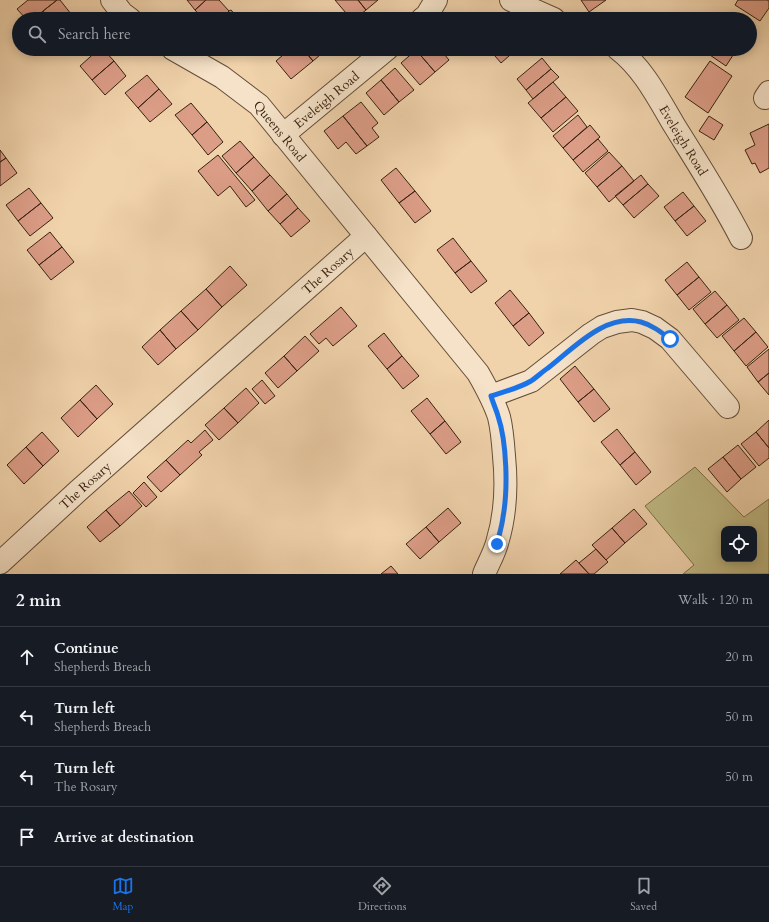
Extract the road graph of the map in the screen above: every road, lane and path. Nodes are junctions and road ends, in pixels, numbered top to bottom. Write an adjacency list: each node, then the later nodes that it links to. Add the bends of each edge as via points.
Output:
1 (112, 0): 4 (street)
2 (436, 0): 5 (street)
3 (511, 0): 6 (street)
4 (121, 12)
5 (429, 12)
6 (538, 12)
7 (185, 56): 10 (street, Queens Road, via 222,77 259,105)
8 (379, 56): 10 (street, Eveleigh Road)
9 (628, 56): 12 (street, Eveleigh Road, via 702,169)
10 (283, 135): 11 (street, Queens Road)
11 (366, 236): 13 (street, via 478,373); 15 (street, The Rosary)
12 (741, 238)
13 (491, 396): 14 (street, via 531,381 602,327 632,320 655,328 670,339); 16 (street, via 503,436 506,494 497,544)
14 (728, 407)
15 (0, 563)
16 (484, 574)

